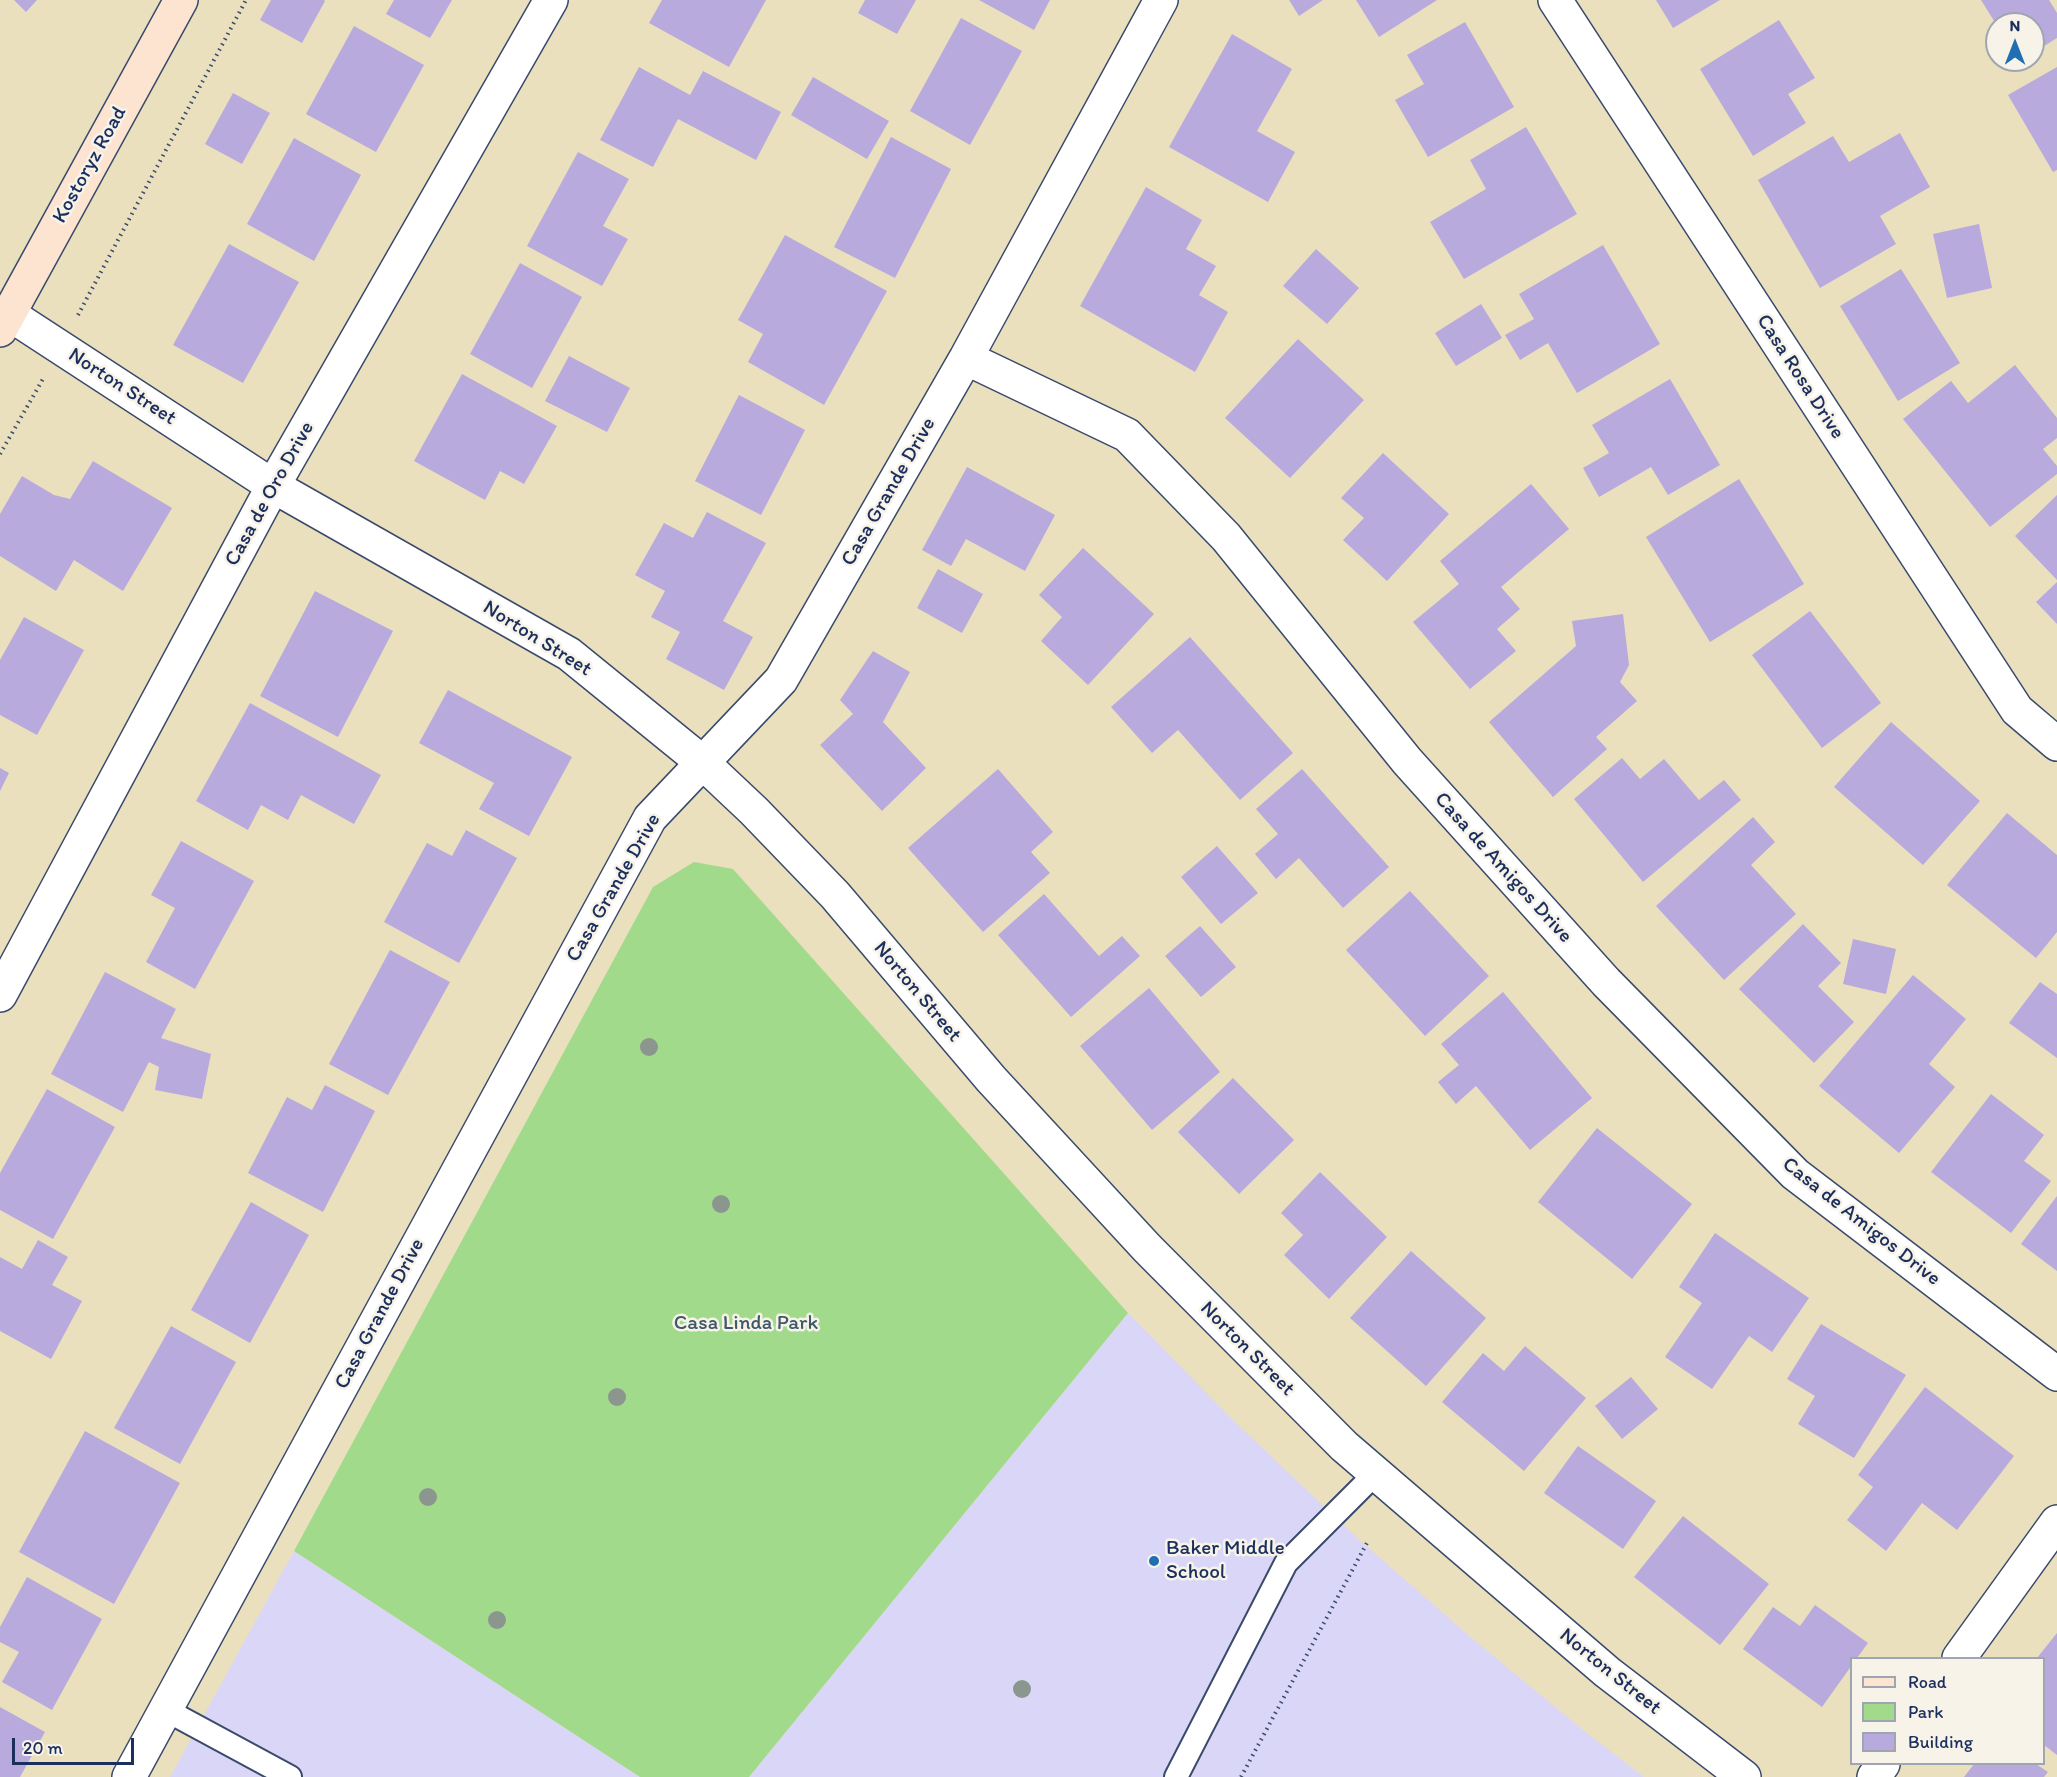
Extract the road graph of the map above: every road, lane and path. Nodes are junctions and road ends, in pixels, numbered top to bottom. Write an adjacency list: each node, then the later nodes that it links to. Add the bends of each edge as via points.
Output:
1 (181, 0): 6 (main road, Kostoryz Road)
2 (246, 0): 7 (path)
3 (551, 0): 10 (street, Casa de Oro Drive)
4 (1161, 0): 8 (street, Casa Grande Drive)
5 (1555, 0): 11 (street, Casa Rosa Drive, via 2017,710)
6 (4, 322): 7 (street, Norton Street)
7 (61, 348): 9 (path); 10 (street, Norton Street)
8 (966, 358): 12 (street, Casa Grande Drive, via 781,680); 14 (street, Casa de Amigos Drive, via 1127,435 1226,537 1407,761 1598,973 1795,1174)
9 (0, 454)
10 (273, 486): 12 (street, Norton Street, via 569,654); 13 (street, Casa de Oro Drive)
11 (2057, 744)
12 (702, 762): 15 (street, Norton Street, via 835,895 991,1079 1147,1248 1344,1446); 19 (street, Casa Grande Drive, via 650,818)
13 (0, 995)
14 (2057, 1374)
15 (1376, 1473): 22 (lane, via 1286,1563); 24 (street, Norton Street, via 1607,1672)
16 (2057, 1522): 18 (street)
17 (1368, 1541): 23 (path)
18 (1960, 1657)
19 (166, 1710): 20 (street, Casa Grande Drive); 21 (lane)
20 (129, 1777)
21 (290, 1777)
22 (1176, 1777)
23 (1241, 1777)
24 (1744, 1777)

